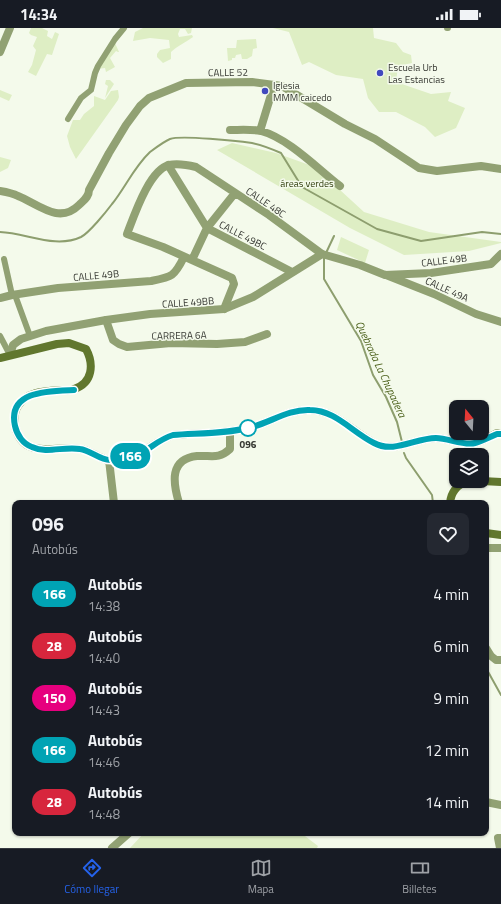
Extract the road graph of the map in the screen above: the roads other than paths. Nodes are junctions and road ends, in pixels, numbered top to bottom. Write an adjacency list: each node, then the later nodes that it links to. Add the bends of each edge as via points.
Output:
1 (10, 28): 3 (street)
2 (124, 28): 5 (street, via 98,66 91,90 82,98)
3 (0, 52)
4 (274, 85): 7 (street); 9 (street, CALLE 52, via 288,89 375,139 419,168 437,171 481,166); 11 (street, CALLE 52, via 252,82 186,83 149,98 126,125 89,195 74,210 61,214 43,210 18,195)
5 (68, 119)
6 (230, 130): 7 (street)
7 (260, 131): 10 (street, via 288,145)
8 (168, 165): 12 (street, CALLE 48C, via 184,164 196,167); 13 (street, CALLE 49BC); 16 (street, via 156,174 145,188 127,234)
9 (501, 169)
10 (340, 186)
11 (0, 191)
12 (235, 193): 13 (street, CALLE 49B); 15 (street, CALLE 48C)
13 (207, 228): 16 (street, CALLE 49B); 18 (street, CALLE 49BC)
14 (501, 254): 19 (street, CALLE 49B, via 491,264 432,273)
15 (325, 255): 18 (street, CALLE 49BB); 19 (street)
16 (188, 258): 20 (street, CALLE 49B, via 177,272 166,278 58,288); 22 (street, via 232,278 234,284)
17 (4, 259): 20 (street)
18 (292, 272): 22 (street, CALLE 49BB, via 253,297)
19 (385, 275): 24 (street, CALLE 49A)
20 (14, 295): 21 (street, CALLE 49B); 27 (street)
21 (0, 298)
22 (224, 309): 23 (street, CALLE 49BB)
23 (106, 320): 25 (street, CARRERA 6A, via 113,340 127,347 171,343 245,342); 27 (street, CALLE 49BB)
24 (501, 322)
25 (267, 334)
26 (0, 336): 28 (street)
27 (30, 336): 28 (street, CALLE 49BB, via 13,345)
28 (10, 355): 29 (main road); 32 (main road, via 57,344 70,343 86,349 92,368 83,385 74,390 40,392 21,401 14,416 17,432 30,447 42,450 81,449)
29 (0, 358)
30 (230, 431): 31 (main road, via 311,410 328,413 374,443 385,447 399,447 423,439 436,438 467,444); 32 (main road, via 173,435 135,455); 37 (street, via 230,449 224,455 186,459 179,464 174,482)
31 (501, 434)
32 (109, 460): 36 (street)
33 (489, 481): 34 (main road)
34 (501, 482)
35 (456, 488): 38 (main road)
36 (114, 500)
37 (178, 500)
38 (450, 500)
39 (489, 533): 40 (main road)
40 (501, 535)
41 (489, 548): 42 (street)
42 (501, 548)
43 (489, 653): 44 (street, via 496,660)
44 (501, 660)
45 (489, 803): 46 (street)
46 (501, 805)
47 (126, 836): 49 (street)
48 (501, 838): 50 (street, via 498,838)
49 (112, 848)
50 (500, 848)

